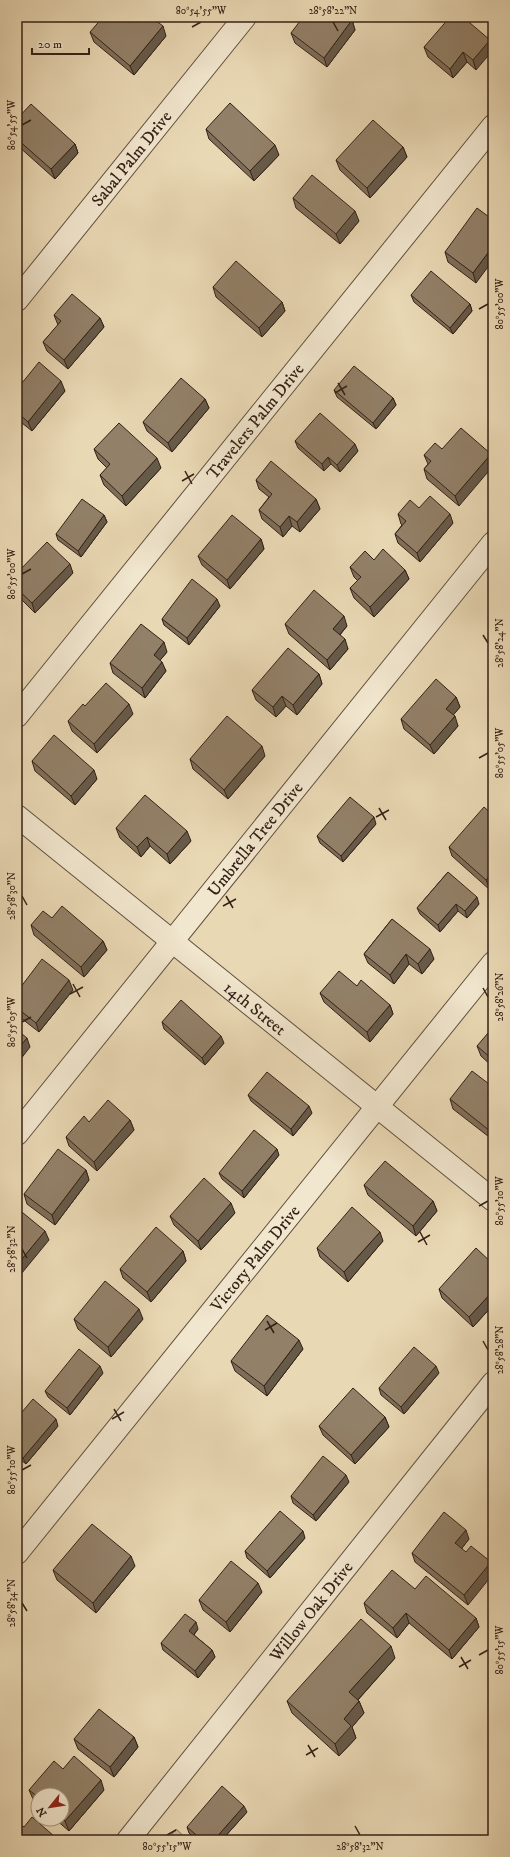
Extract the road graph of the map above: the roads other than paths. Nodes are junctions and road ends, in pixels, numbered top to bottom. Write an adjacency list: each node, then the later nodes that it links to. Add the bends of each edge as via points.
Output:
1 (245, 17): 3 (street, Sabal Palm Drive)
2 (493, 126): 5 (street, Travelers Palm Drive)
3 (17, 300)
4 (493, 543): 7 (street, Umbrella Tree Drive)
5 (17, 716)
6 (17, 816): 7 (street, 14th Street)
7 (173, 941): 9 (street, 14th Street); 10 (street, Umbrella Tree Drive)
8 (493, 963): 9 (street, Victory Palm Drive)
9 (377, 1107): 11 (street, 14th Street); 13 (street, Victory Palm Drive)
10 (17, 1134)
11 (493, 1200)
12 (493, 1383): 14 (street, Willow Oak Drive)
13 (17, 1553)
14 (128, 1840)

